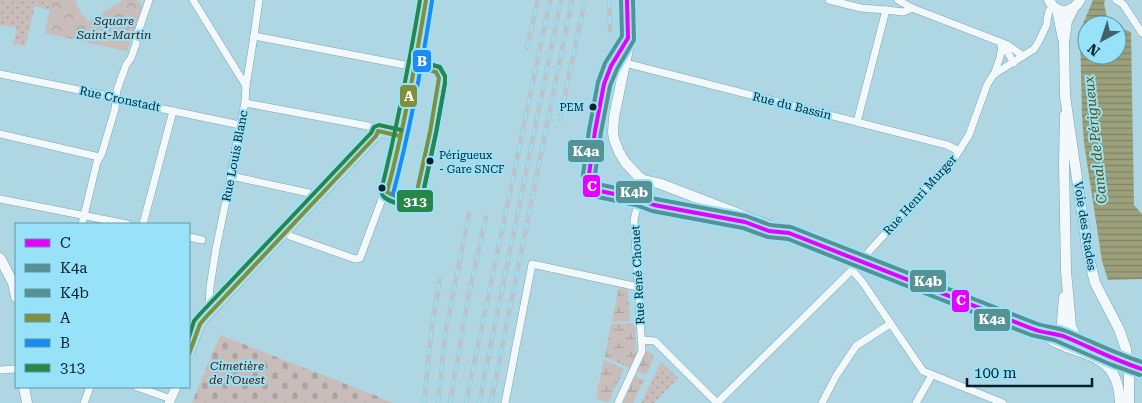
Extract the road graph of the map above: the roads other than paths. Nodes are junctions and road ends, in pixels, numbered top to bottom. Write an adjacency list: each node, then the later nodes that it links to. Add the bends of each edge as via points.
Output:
1 (149, 0): 26 (street)
2 (193, 0): 24 (street)
3 (259, 0): 15 (street, Rue Louis Blanc)
4 (426, 0): 21 (street)
5 (627, 0): 19 (main road)
6 (829, 0): 13 (street)
7 (898, 0): 11 (street)
8 (1080, 0): 12 (main road)
9 (1116, 0): 14 (street, via 1123,4)
10 (1053, 5): 12 (main road, via 1066,11); 16 (main road, Voie des Stades); 18 (street, via 1040,41)
11 (912, 8): 13 (street, via 903,12); 17 (street)
12 (1073, 9): 16 (main road, Voie des Stades)
13 (886, 10): 29 (street)
14 (1142, 33)
15 (254, 36): 21 (street); 24 (street, Rue Louis Blanc)
16 (1064, 42): 25 (main road, Voie des Stades)
17 (999, 44): 18 (street); 20 (street); 23 (street, Rue Henri Murger, via 1000,57)
18 (1023, 56): 20 (street)
19 (625, 63): 29 (street, Rue du Bassin); 37 (main road, via 614,117 614,139 625,162)
20 (1014, 63): 23 (street)
21 (415, 66): 33 (street)
22 (0, 74): 26 (street, Rue Cronstadt)
23 (993, 75): 34 (street, Rue Henri Murger, via 969,135)
24 (246, 86): 27 (street, Rue Louis Blanc)
25 (1065, 96): 54 (main road); 83 (main road, Voie des Stades, via 1088,254 1095,283 1126,349)
26 (116, 99): 28 (street, Rue Cronstadt); 35 (street)
27 (245, 103): 30 (street, Rue Louis Blanc); 31 (street, via 368,126)
28 (173, 111): 30 (street, Rue Cronstadt); 43 (street)
29 (857, 122): 34 (street, Rue du Bassin, via 947,145)
30 (240, 125): 36 (street, Rue Louis Blanc)
31 (378, 131): 33 (street); 39 (street)
32 (0, 134): 35 (street)
33 (400, 136): 44 (street, via 387,192 360,258 355,259)
34 (958, 151): 48 (street, Rue Henri Murger)
35 (99, 158): 40 (street)
36 (231, 176): 39 (street, via 309,193); 52 (street, Rue Louis Blanc, via 210,287 209,306)
37 (644, 180): 48 (main road); 50 (street, Rue René Chouet, via 634,220)
38 (0, 199): 40 (street)
39 (317, 199): 44 (street)
40 (84, 216): 41 (street); 42 (street)
41 (82, 223)
42 (121, 223)
43 (143, 223)
44 (286, 232): 52 (street)
45 (190, 237): 46 (street)
46 (202, 240)
47 (0, 258): 51 (main road)
48 (860, 261): 49 (street, Rue Henri Murger); 55 (main road)
49 (852, 270): 53 (street); 78 (street, Rue Henri Murger)
50 (638, 286): 57 (street, Rue René Chouet); 76 (street, via 532,264)
51 (15, 293)
52 (212, 311): 60 (street, via 200,324)
53 (890, 324): 66 (street, via 923,371); 79 (street, via 856,346)
54 (1066, 324): 55 (main road); 56 (main road); 58 (main road)
55 (1046, 332): 56 (main road); 59 (main road, via 1049,339)
56 (1061, 336): 58 (main road); 59 (main road)
57 (641, 340): 77 (street, via 642,351); 78 (street, Rue René Chouet, via 655,341)
58 (1082, 343): 62 (main road)
59 (1070, 348): 61 (main road)
60 (190, 351)
61 (1098, 359): 62 (main road); 82 (main road, via 1112,372)
62 (1114, 362): 64 (main road, bridge); 67 (main road)
63 (15, 368): 65 (street)
64 (1142, 369)
65 (0, 370)
66 (932, 375): 80 (street); 81 (street)
67 (1142, 375)
68 (24, 388): 74 (main road)
69 (29, 388): 74 (main road)
70 (90, 388): 75 (street)
71 (139, 388): 73 (street)
72 (176, 388): 73 (street)
73 (170, 401)
74 (28, 403)
75 (84, 403)
76 (505, 403)
77 (618, 403)
78 (717, 403)
79 (822, 403)
80 (916, 403)
81 (1003, 403)
82 (1120, 403)
83 (1129, 403)

